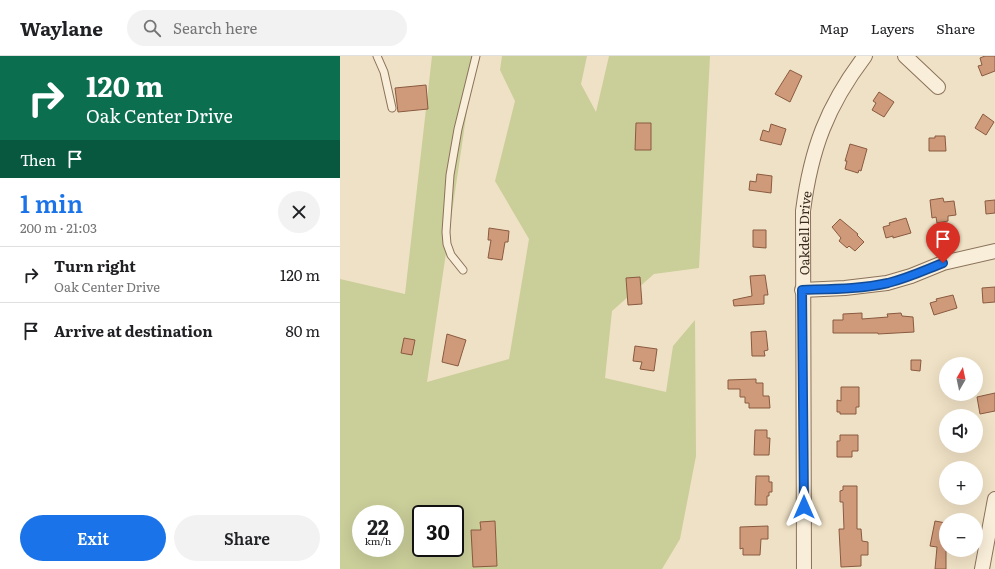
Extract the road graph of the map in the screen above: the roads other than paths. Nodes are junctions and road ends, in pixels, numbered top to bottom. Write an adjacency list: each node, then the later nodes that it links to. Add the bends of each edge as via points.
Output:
1 (377, 56): 6 (lane, via 384,72)
2 (476, 56): 8 (lane, via 458,129 450,175 446,232 451,255)
3 (865, 56): 9 (street, Oakdell Drive, via 833,106 813,155 803,211)
4 (905, 56): 5 (street)
5 (938, 87)
6 (392, 108)
7 (995, 251): 9 (street, via 943,263 887,283)
8 (463, 270)
9 (802, 290): 11 (street, Oakdell Drive)
10 (995, 499): 12 (street)
11 (804, 569)
12 (982, 569)

